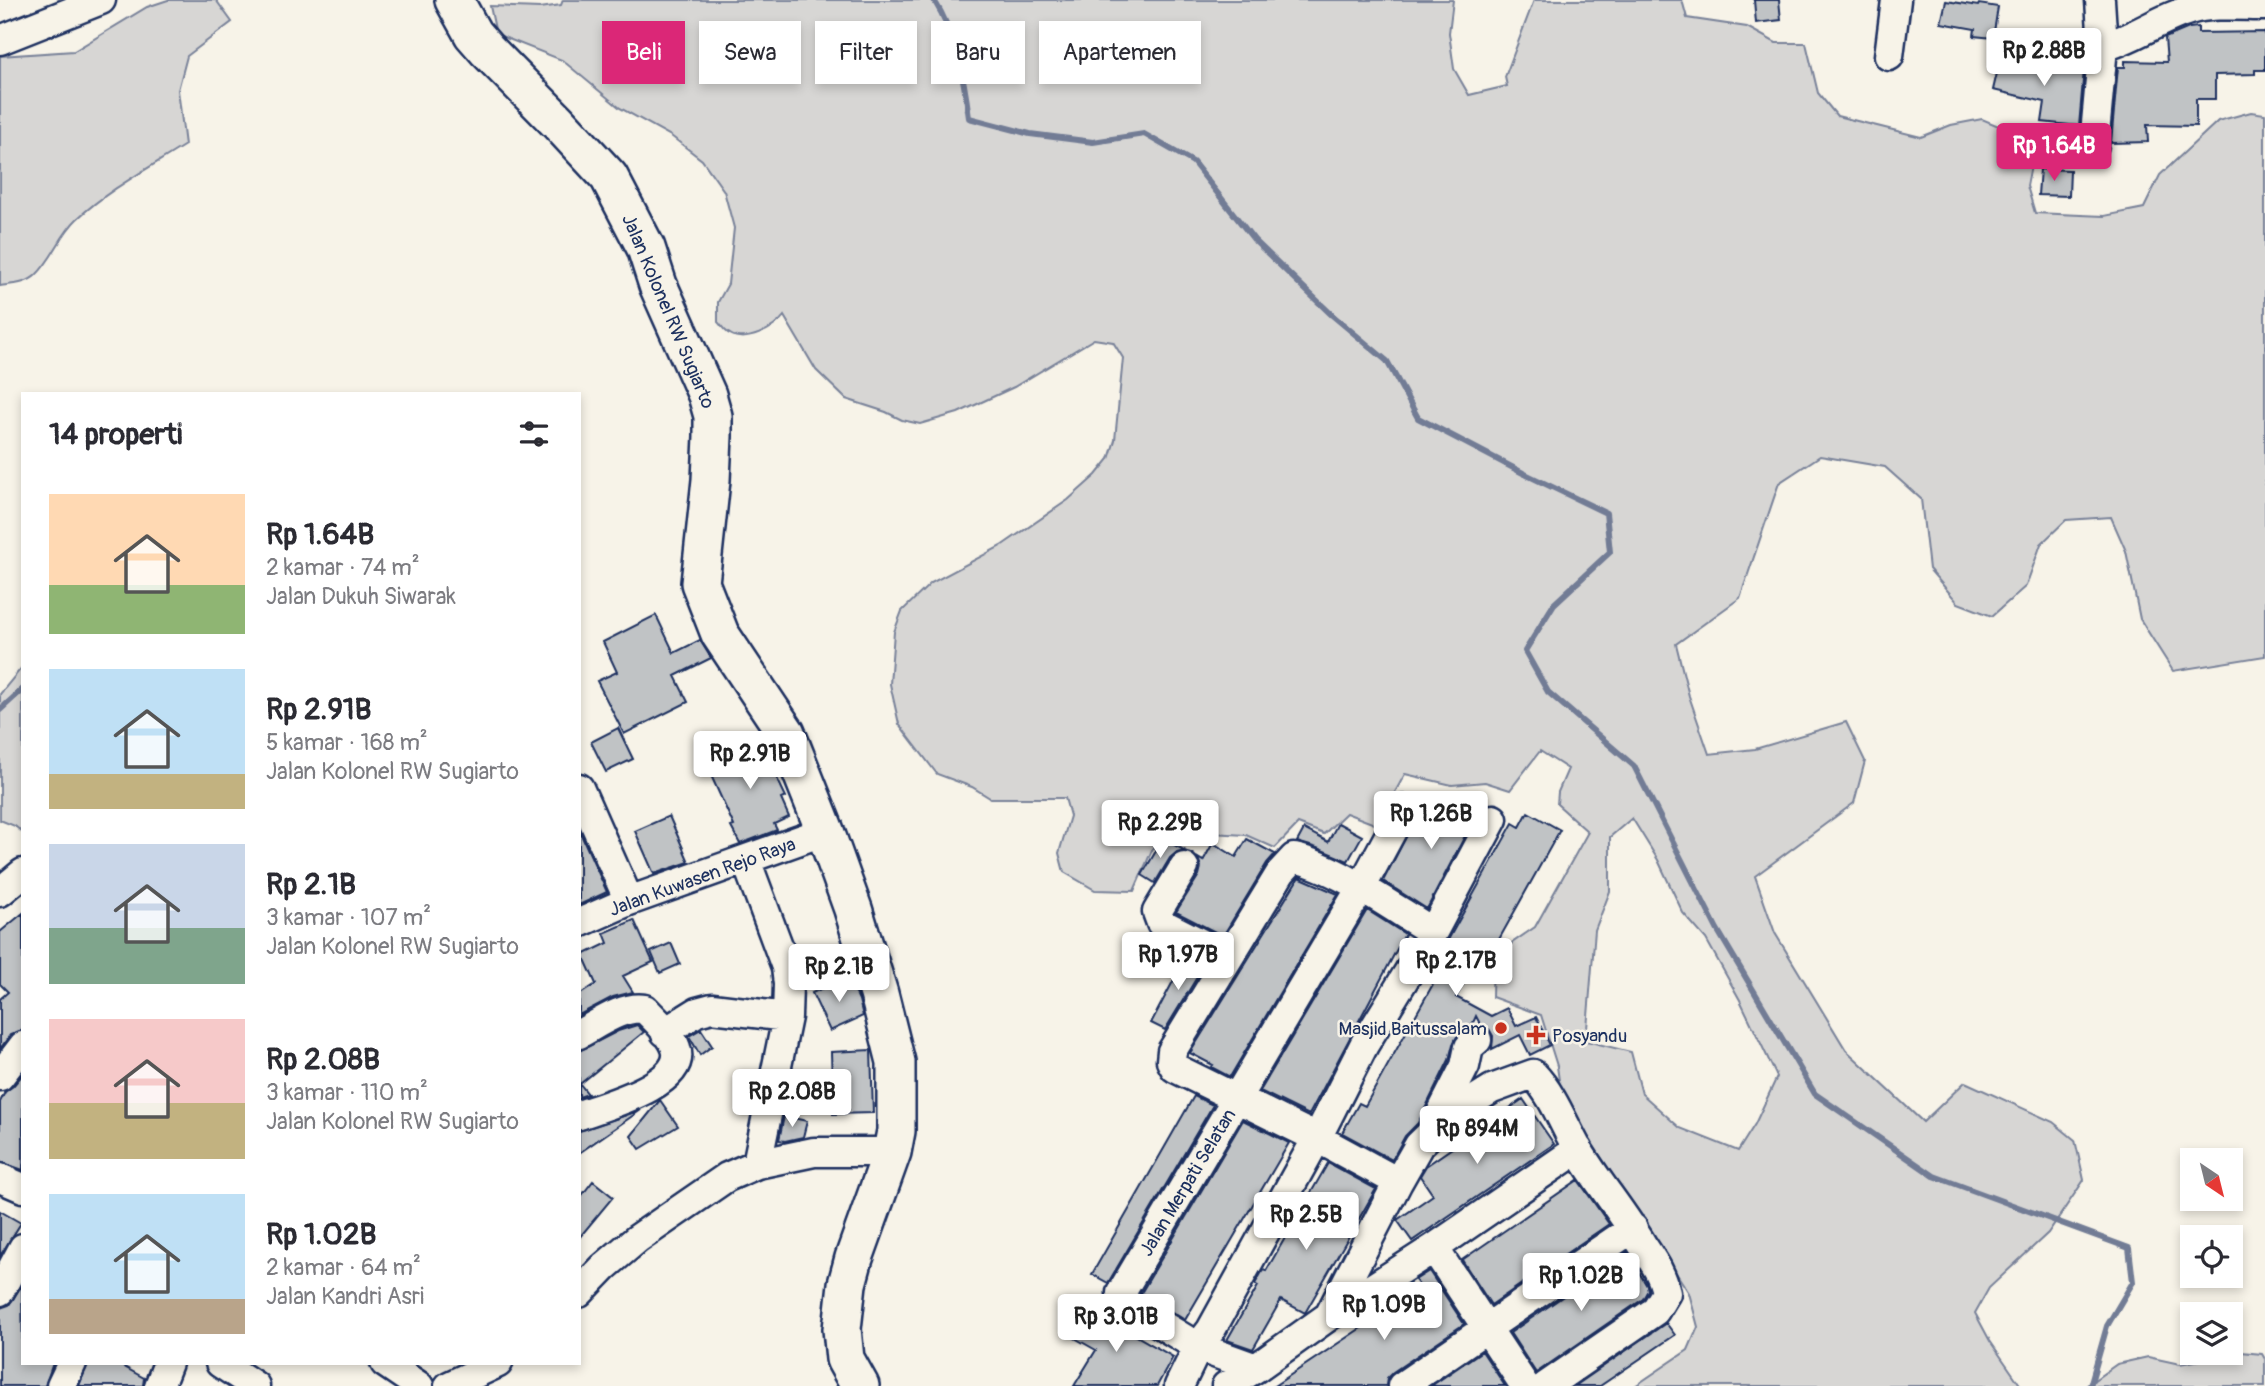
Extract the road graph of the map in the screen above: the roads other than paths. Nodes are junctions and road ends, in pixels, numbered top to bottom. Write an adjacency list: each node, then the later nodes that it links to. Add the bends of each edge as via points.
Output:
1 (101, 0): 6 (street)
2 (454, 0): 13 (main road, Jalan Kolonel RW Sugiarto, via 487,50 609,177 646,248 713,416 700,583 720,634 786,733)
3 (1896, 0): 8 (street)
4 (2100, 0): 7 (street)
5 (2265, 6): 7 (street, via 2189,10)
6 (0, 40)
7 (2103, 47): 9 (street)
8 (1889, 56)
9 (2094, 145)
10 (581, 793): 19 (street)
11 (1403, 810): 17 (street)
12 (1493, 819): 21 (street)
13 (825, 831): 14 (street, Jalan Kuwasen Rejo Raya); 34 (main road, Jalan Kolonel RW Sugiarto, via 857,922 896,1062)
14 (746, 860): 19 (street, Jalan Kuwasen Rejo Raya); 23 (street, via 786,967)
15 (1184, 867): 22 (street, via 1157,912 1161,923)
16 (21, 875): 18 (street)
17 (1361, 888): 21 (street, Jalan Merpati Selatan); 22 (street, Jalan Merpati Selatan, via 1293,858); 29 (street, Jalan Merpati Selatan)
18 (0, 892)
19 (629, 901): 20 (street, Jalan Kuwasen Rejo Raya)
20 (581, 922)
21 (1433, 932): 32 (street, via 1364,1045)
22 (1228, 957): 29 (street, Jalan Merpati Selatan, via 1171,1058 1175,1068)
23 (787, 1017): 24 (street, via 712,1008); 35 (street)
24 (665, 1032): 25 (street, via 639,1008); 30 (street, via 676,1045 678,1059 670,1073 630,1098)
25 (581, 1033)
26 (1477, 1040): 31 (street, via 1469,1046 1465,1066)
27 (21, 1049): 28 (street)
28 (0, 1076)
29 (1237, 1098): 32 (street, Jalan Merpati Selatan); 46 (street, Jalan Merpati Selatan, via 1121,1293 1124,1302)
30 (581, 1114)
31 (1432, 1130): 33 (street, via 1492,1089 1533,1074); 37 (street)
32 (1317, 1138): 37 (street, Jalan Merpati Selatan); 46 (street)
33 (1578, 1149): 39 (street); 40 (street)
34 (892, 1152): 35 (street, via 814,1152); 58 (main road, Jalan Kolonel RW Sugiarto, via 847,1284 842,1329 845,1359)
35 (757, 1164): 43 (street, via 727,1177 637,1239)
36 (0, 1178): 38 (street)
37 (1398, 1182): 44 (street)
38 (21, 1187)
39 (1633, 1228): 45 (street); 62 (street, via 1664,1279 1662,1302)
40 (1434, 1248): 44 (street); 45 (street)
41 (21, 1252): 42 (street)
42 (0, 1291)
43 (581, 1291)
44 (1329, 1317): 52 (street)
45 (1487, 1329): 60 (street); 61 (street)
46 (1198, 1347): 52 (street, Jalan Merpati Selatan); 59 (street)
47 (71, 1365): 54 (street)
48 (167, 1365): 55 (street)
49 (223, 1365): 53 (street)
50 (388, 1365): 56 (street)
51 (494, 1365): 57 (street)
52 (1238, 1381)
53 (247, 1384)
54 (61, 1386)
55 (159, 1386)
56 (419, 1386)
57 (449, 1386)
58 (860, 1386)
59 (1179, 1386)
60 (1402, 1386)
61 (1525, 1386)
62 (1546, 1386)

